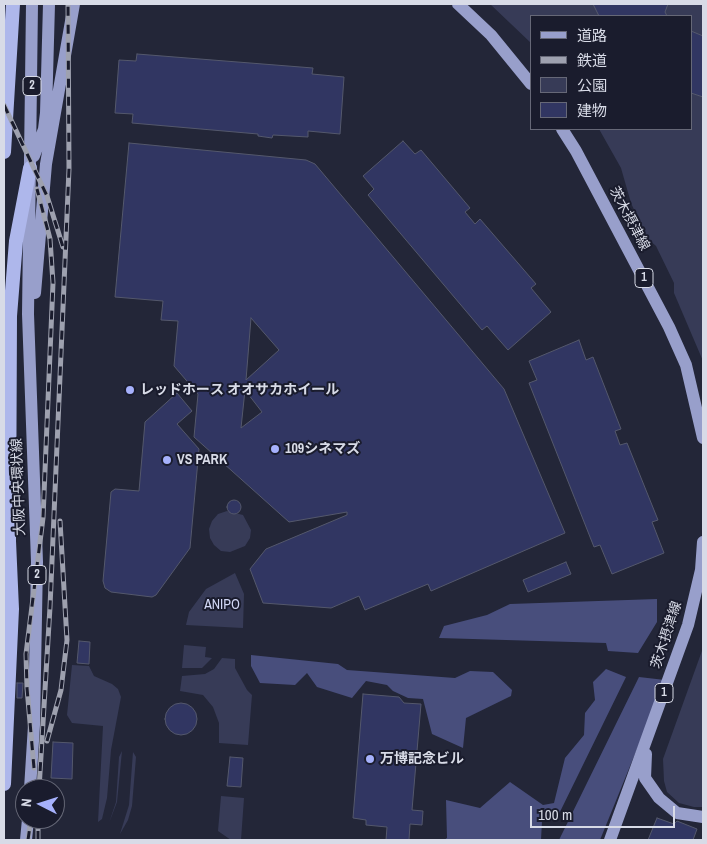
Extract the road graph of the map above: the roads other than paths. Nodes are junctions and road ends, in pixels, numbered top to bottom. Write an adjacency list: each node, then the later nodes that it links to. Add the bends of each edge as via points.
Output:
1 (13, 4): 8 (highway)
2 (32, 4): 9 (main road, 大阪中央環状線 / 2)
3 (49, 4): 9 (main road, via 46,113)
4 (74, 4): 10 (main road, via 46,164)
5 (458, 4): 6 (main road, via 491,35)
6 (530, 83)
7 (563, 130): 11 (main road, 茨木摂津線 / 1, via 669,326 686,365)
8 (4, 152)
9 (30, 168): 10 (main road, 大阪中央環状線 / 2); 15 (highway, via 16,241 10,316 9,541 12,609)
10 (29, 362): 14 (main road, 大阪中央環状線 / 2, via 37,562)
11 (703, 438)
12 (703, 542): 13 (main road, 茨木摂津線 / 1, via 688,625)
13 (649, 734): 16 (main road, 茨木摂津線 / 1, via 645,767 649,785 677,813); 17 (main road, 茨木摂津線 / 1)
14 (31, 779)
15 (4, 784)
16 (703, 817)
17 (610, 840)

